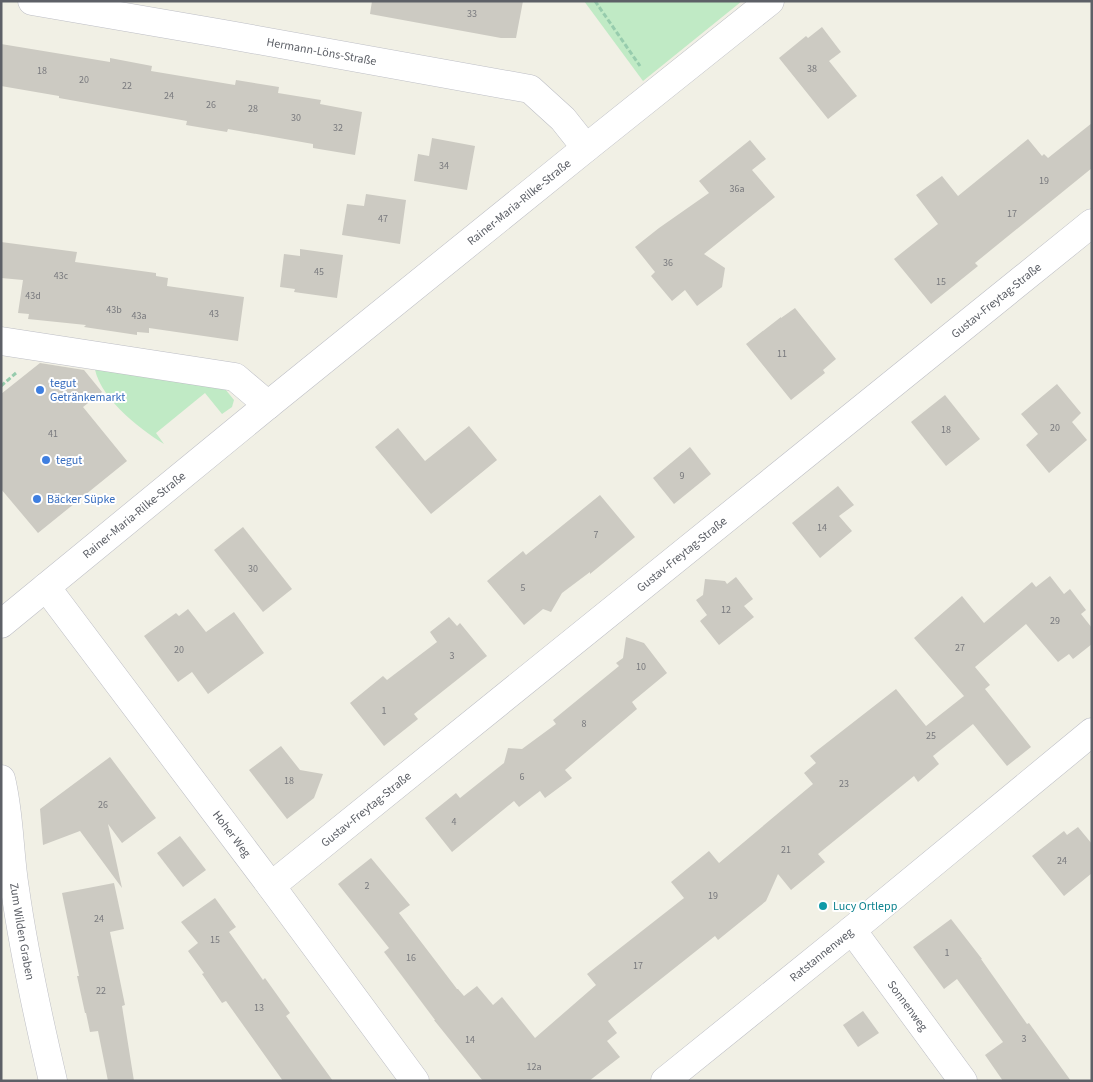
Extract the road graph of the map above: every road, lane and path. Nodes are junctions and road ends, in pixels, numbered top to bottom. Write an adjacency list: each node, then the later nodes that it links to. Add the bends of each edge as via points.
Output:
1 (32, 1): 5 (street, Hermann-Löns-Straße, via 530,90 562,119)
2 (595, 1): 4 (path)
3 (770, 1): 5 (street, Rainer-Maria-Rilke-Straße)
4 (642, 70)
5 (586, 148): 10 (street, Rainer-Maria-Rilke-Straße)
6 (1092, 223): 15 (street, Gustav-Freytag-Straße)
7 (1, 340): 10 (street, via 235,377)
8 (22, 378): 9 (path, via 17,372)
9 (1, 386)
10 (268, 405): 11 (street, Rainer-Maria-Rilke-Straße)
11 (46, 587): 12 (street, Rainer-Maria-Rilke-Straße); 15 (street, Hoher Weg)
12 (1, 624)
13 (1092, 732): 16 (street, Ratstannenweg)
14 (1, 779): 17 (street, Zum Wilden Graben, via 14,888 31,985)
15 (271, 886): 18 (street, Hoher Weg)
16 (852, 930): 19 (street, Ratstannenweg); 20 (street, Sonnenweg)
17 (53, 1081)
18 (415, 1081)
19 (665, 1081)
20 (963, 1081)

